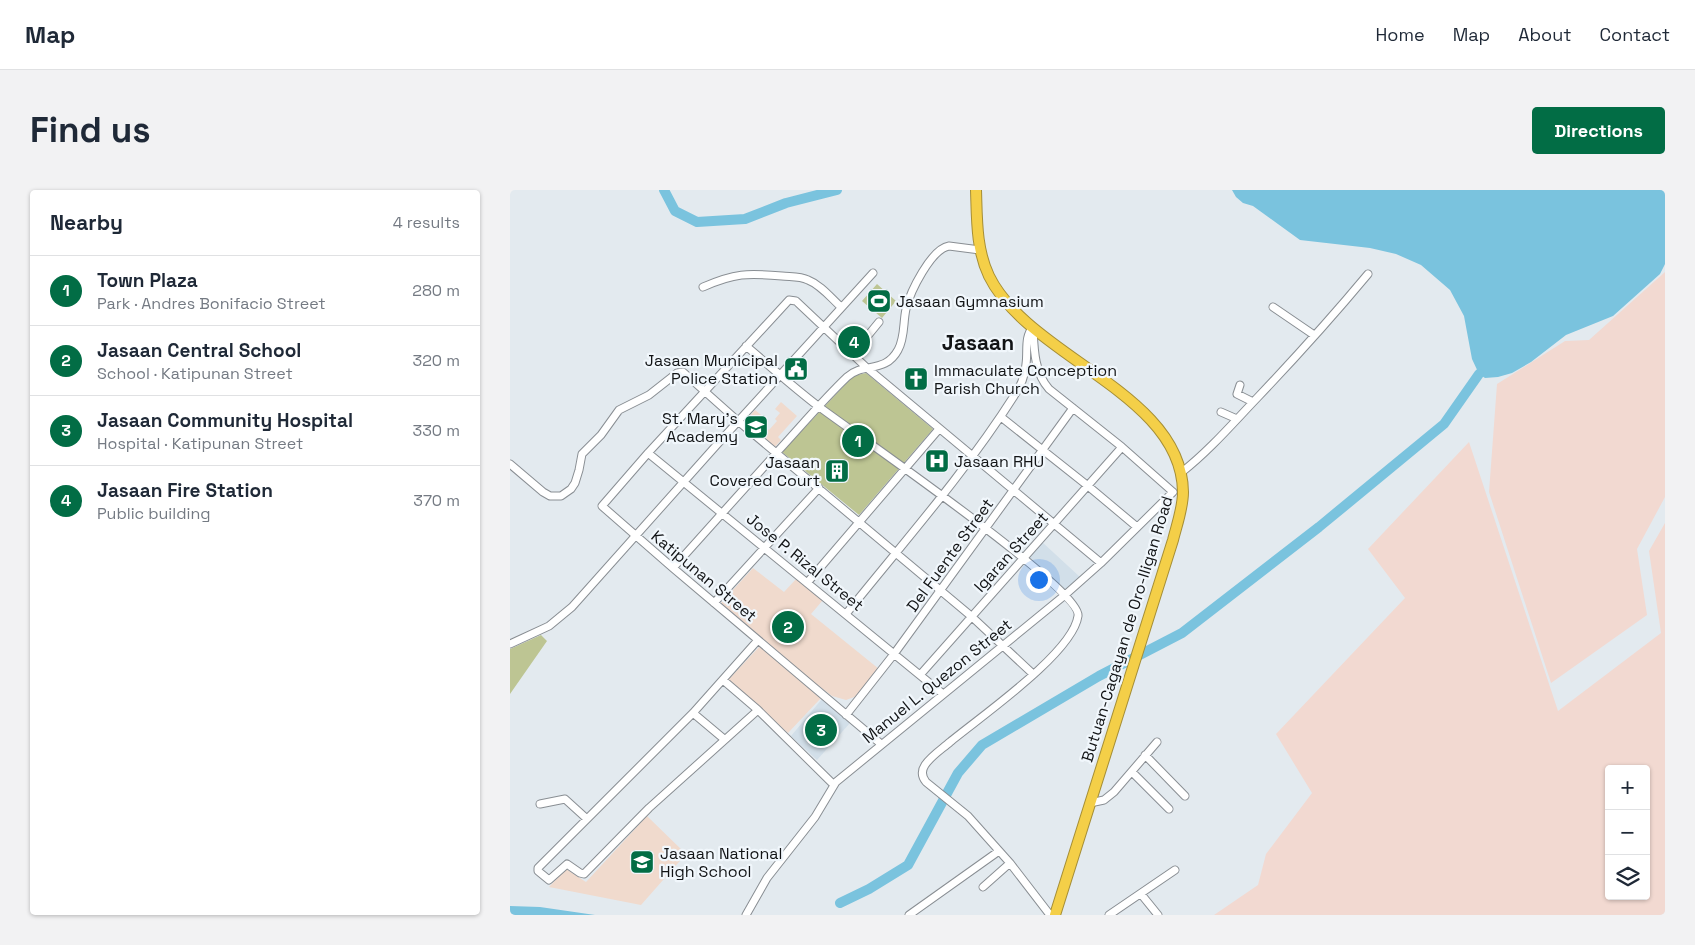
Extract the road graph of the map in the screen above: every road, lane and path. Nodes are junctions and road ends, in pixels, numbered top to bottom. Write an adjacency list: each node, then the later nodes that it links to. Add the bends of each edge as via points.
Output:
1 (976, 195): 2 (highway, Butuan-Cagayan de Oro-Iligan Road)
2 (980, 250): 10 (highway, Butuan-Cagayan de Oro-Iligan Road, via 996,289); 16 (street, via 944,246 936,252 908,301 898,350 880,366)
3 (872, 272): 6 (street)
4 (1368, 274): 11 (street)
5 (703, 287): 6 (street, via 738,274 798,277 814,283)
6 (841, 307): 9 (street)
7 (1273, 307): 11 (street)
8 (879, 322): 15 (street)
9 (824, 327): 14 (street, via 791,299); 15 (street); 17 (street)
10 (1033, 327): 12 (highway, Butuan-Cagayan de Oro-Iligan Road); 13 (street); 24 (street, via 1028,335 1026,363 1019,389)
11 (1314, 335): 20 (street)
12 (1048, 339): 13 (street); 35 (highway, Butuan-Cagayan de Oro-Iligan Road, via 1151,419 1171,444)
13 (1034, 345): 22 (street, via 1043,382)
14 (746, 346): 17 (street); 19 (street)
15 (852, 354): 16 (street)
16 (867, 368): 21 (street, via 848,376); 27 (street)
17 (779, 375): 21 (street); 26 (street)
18 (1240, 385): 20 (street, via 1237,394)
19 (705, 391): 26 (street); 30 (street); 33 (street, via 683,372 677,373 649,395 619,410 582,454 575,483 561,496 543,492)
20 (1253, 402): 25 (street)
21 (819, 406): 31 (street); 34 (street)
22 (1073, 408): 28 (street); 29 (street, Del Fuente Street)
23 (1221, 412): 25 (street)
24 (1001, 417): 29 (street); 32 (street)
25 (1238, 419): 35 (street)
26 (738, 421): 31 (street); 36 (street)
27 (939, 429): 32 (street); 34 (street)
28 (1122, 447): 37 (street, Igaran Street); 40 (street)
29 (1043, 450): 37 (street); 39 (street, Del Fuente Street)
30 (648, 452): 36 (street, Jose P. Rizal Street); 47 (street, Katipunan Street, via 602,506)
31 (776, 453): 38 (street); 42 (street)
32 (971, 456): 39 (street); 41 (street)
33 (510, 464)
34 (906, 468): 41 (street); 43 (street)
35 (1182, 472): 40 (highway, Butuan-Cagayan de Oro-Iligan Road)
36 (684, 481): 42 (street, Jose P. Rizal Street); 47 (street)
37 (1088, 486): 44 (street, Igaran Street); 45 (street)
38 (819, 488): 43 (street); 48 (street)
39 (1013, 491): 44 (street); 46 (street, Del Fuente Street)
40 (1178, 492): 45 (street, Manuel L. Quezon Street); 77 (highway, Butuan-Cagayan de Oro-Iligan Road, via 1180,512)
41 (942, 496): 46 (street); 49 (street)
42 (722, 512): 48 (street, Jose P. Rizal Street); 52 (street)
43 (860, 521): 49 (street); 53 (street)
44 (1054, 523): 50 (street, Igaran Street); 51 (street)
45 (1137, 527): 51 (street, Manuel L. Quezon Street)
46 (986, 529): 50 (street); 54 (street, Del Fuente Street)
47 (636, 536): 52 (street, Katipunan Street); 60 (street, via 564,615 550,626)
48 (765, 548): 53 (street, Jose P. Rizal Street); 56 (street)
49 (896, 552): 54 (street); 57 (street)
50 (1023, 558): 55 (street); 58 (street, Igaran Street)
51 (1101, 563): 55 (street, Manuel L. Quezon Street)
52 (673, 568): 56 (street, Katipunan Street)
53 (807, 582): 57 (street, Jose P. Rizal Street)
54 (941, 590): 58 (street); 62 (street, Del Fuente Street)
55 (1065, 594): 61 (street, Manuel L. Quezon Street); 63 (street, via 1079,612 1077,621 1060,647)
56 (714, 603): 59 (street, Katipunan Street)
57 (846, 614): 62 (street, Jose P. Rizal Street)
58 (972, 616): 61 (street); 64 (street, Igaran Street)
59 (758, 640): 65 (street); 69 (street, Katipunan Street)
60 (510, 644)
61 (1004, 645): 63 (street); 66 (street, Manuel L. Quezon Street)
62 (894, 654): 64 (street, Jose P. Rizal Street); 69 (street, Del Fuente Street)
63 (1033, 674): 81 (street, via 928,762 923,771 924,779 968,816)
64 (920, 675): 66 (street, Jose P. Rizal Street)
65 (723, 680): 67 (street); 68 (street)
66 (943, 694): 72 (street, Manuel L. Quezon Street)
67 (758, 710): 70 (street); 75 (street)
68 (693, 713): 70 (street); 80 (street)
69 (846, 715): 72 (street, Katipunan Street)
70 (724, 739): 80 (street, via 648,808 584,874 566,864 549,880 546,879 537,869)
71 (1157, 742): 73 (street)
72 (882, 744): 75 (street, Manuel L. Quezon Street)
73 (1145, 755): 74 (street); 76 (street)
74 (1132, 772): 77 (street, via 1110,796); 79 (street)
75 (834, 785): 86 (street, Manuel L. Quezon Street, via 815,817 767,878)
76 (1185, 796)
77 (1090, 803): 89 (highway, Butuan-Cagayan de Oro-Iligan Road)
78 (540, 804): 80 (street, via 565,799)
79 (1169, 809)
80 (587, 818)
81 (999, 850): 82 (street); 87 (street)
82 (1010, 863): 84 (street); 88 (street)
83 (1175, 870): 85 (street)
84 (983, 887)
85 (1140, 894): 90 (street); 91 (street)
86 (746, 915)
87 (910, 915)
88 (1050, 915)
89 (1055, 915)
90 (1109, 915)
91 (1158, 915)

